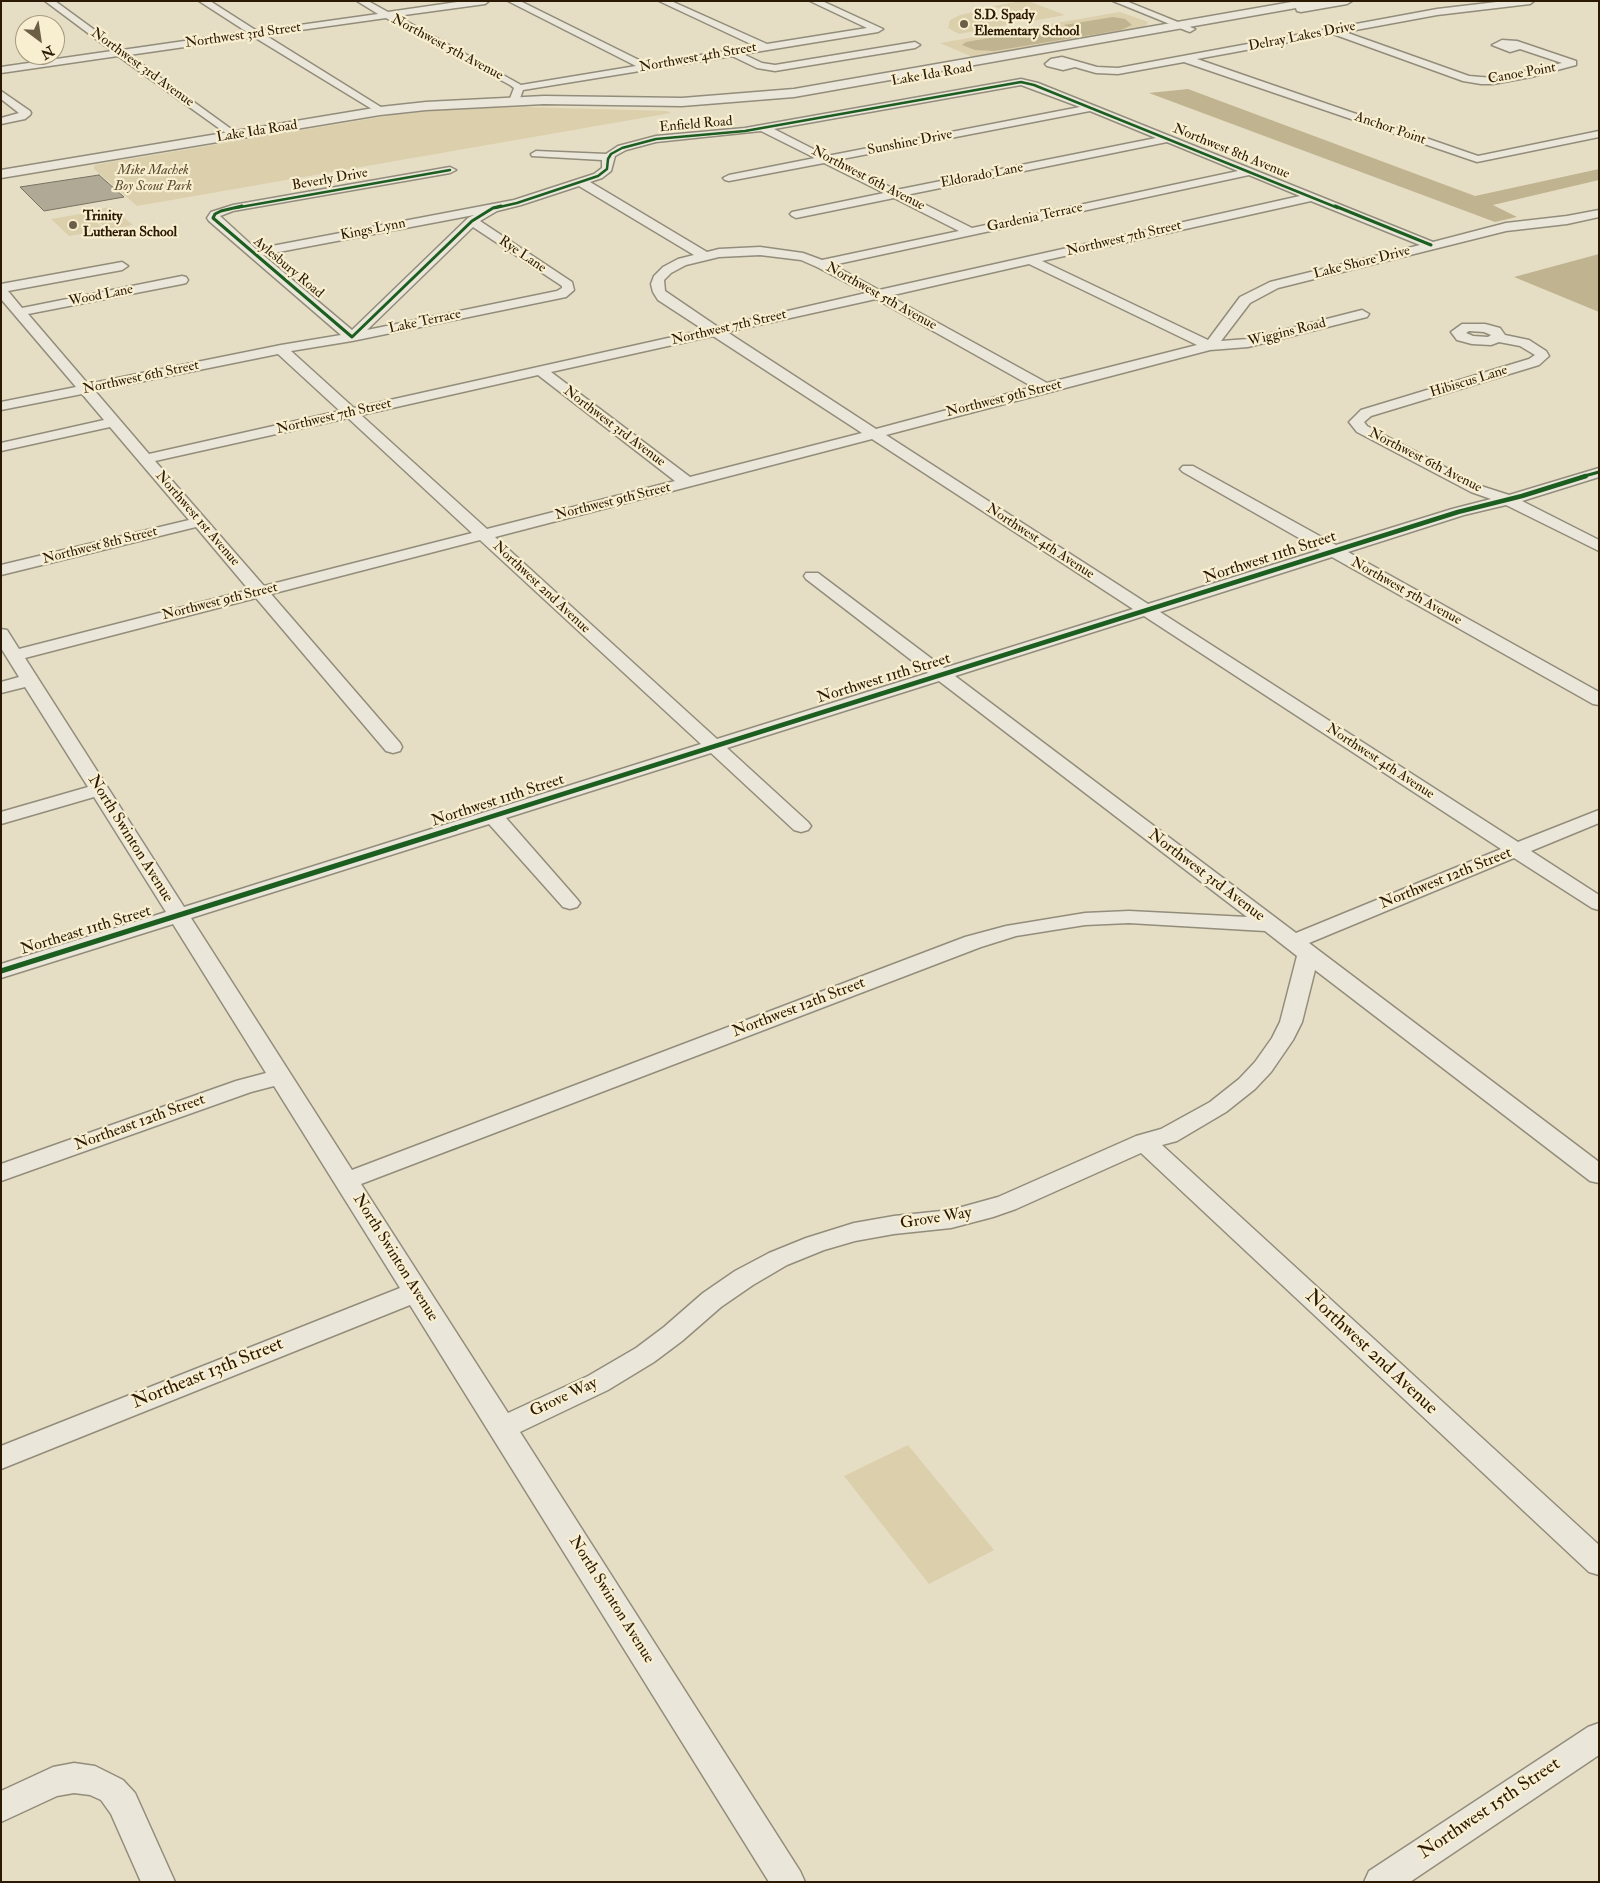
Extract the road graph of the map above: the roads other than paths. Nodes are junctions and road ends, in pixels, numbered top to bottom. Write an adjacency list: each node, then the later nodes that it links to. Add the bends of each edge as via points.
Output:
1 (49, 1): 22 (street, Northwest 3rd Avenue)
2 (203, 1): 17 (street)
3 (361, 1): 14 (street, Northwest 5th Avenue)
4 (485, 1): 14 (street, Northwest 3rd Street)
5 (512, 1): 25 (street)
6 (663, 1): 19 (street)
7 (814, 1): 19 (street, Northwest 4th Street, via 880,30)
8 (1117, 1): 15 (street)
9 (1317, 1): 15 (street, Lake Ida Road)
10 (1347, 1): 15 (street, Lake Ida Road)
11 (1456, 1): 13 (street)
12 (1530, 1): 13 (street, Delray Lakes Drive)
13 (1475, 4): 16 (street, Delray Lakes Drive)
14 (387, 16): 17 (street, Northwest 3rd Street); 28 (street, Northwest 5th Avenue)
15 (1185, 27): 30 (street, Lake Ida Road, via 756,102 676,107)
16 (1334, 31): 20 (street, Canoe Point, via 1467,79 1481,81 1531,74 1573,63); 23 (street, Delray Lakes Drive)
17 (256, 34): 22 (street, Northwest 3rd Street); 32 (street)
18 (900, 38): 21 (street, via 915,45 775,68 760,66)
19 (765, 46): 21 (street, Northwest 4th Street)
20 (1520, 46)
21 (732, 52): 25 (street, Northwest 4th Street)
22 (121, 53): 26 (street, Northwest 3rd Street); 36 (street, Northwest 3rd Avenue)
23 (1186, 59): 24 (street, Delray Lakes Drive, via 1118,72); 35 (street, Anchor Point, via 1477,160)
24 (1075, 64)
25 (646, 67): 28 (street, Northwest 4th Street)
26 (1, 70)
27 (1021, 82): 31 (street, Northwest 8th Avenue); 34 (street, Enfield Road)
28 (519, 88): 30 (street, Northwest 5th Avenue)
29 (1, 94): 33 (street, via 26,114)
30 (513, 102): 32 (street, Lake Ida Road, via 442,104)
31 (1091, 108): 37 (street, Northwest 8th Avenue); 40 (street, Sunshine Drive)
32 (380, 112): 36 (street, Lake Ida Road)
33 (1, 120)
34 (763, 128): 39 (street, Enfield Road, via 639,142 617,150); 40 (street, Northwest 6th Avenue)
35 (1599, 134)
36 (234, 136): 43 (street, Lake Ida Road)
37 (1167, 139): 42 (street, Northwest 8th Avenue); 46 (street, Eldorado Lane)
38 (536, 154): 39 (street)
39 (609, 157): 45 (street, Enfield Road, via 605,172)
40 (827, 159): 44 (street, Sunshine Drive); 46 (street, Northwest 6th Avenue)
41 (450, 170): 50 (street, Beverly Drive, via 233,208)
42 (1249, 172): 47 (street, Northwest 8th Avenue); 53 (street, Gardenia Terrace)
43 (1, 174)
44 (729, 178)
45 (581, 182): 48 (street, Enfield Road); 56 (street)
46 (896, 194): 51 (street, Eldorado Lane); 53 (street, Northwest 6th Avenue)
47 (1312, 197): 54 (street, Northwest 8th Avenue); 57 (street, Northwest 7th Street)
48 (493, 208): 52 (street, Enfield Road); 55 (street, Kings Lynn)
49 (1599, 213): 54 (street, Lake Shore Drive, via 1506,227)
50 (215, 214): 55 (street, Aylesbury Road, via 215,221)
51 (796, 214)
52 (472, 221): 62 (street, Rye Lane, via 568,285); 67 (street, Enfield Road)
53 (972, 232): 58 (street, Gardenia Terrace)
54 (1432, 245): 69 (street, Lake Shore Drive, via 1261,290 1245,300)
55 (252, 253): 67 (street, Aylesbury Road)
56 (704, 256): 58 (street, Northwest 5th Avenue, via 740,251 769,252); 66 (street, Northwest 4th Avenue, via 668,270 658,279 657,286 663,297)
57 (1030, 260): 63 (street, Northwest 7th Street); 69 (street)
58 (820, 264): 63 (street, Northwest 5th Avenue)
59 (122, 266): 61 (street)
60 (182, 280): 64 (street, Wood Lane)
61 (1, 290): 64 (street, Northwest 1st Avenue)
62 (568, 290): 67 (street, Lake Terrace)
63 (878, 294): 66 (street, Northwest 7th Street); 72 (street, Northwest 5th Avenue)
64 (20, 312): 73 (street, Northwest 1st Avenue)
65 (1362, 314): 69 (street, Wiggins Road, via 1248,343)
66 (716, 331): 71 (street, Northwest 7th Street); 78 (street, Northwest 4th Avenue)
67 (352, 337): 70 (street, Lake Terrace)
68 (1498, 338): 77 (street, Hibiscus Lane, via 1524,343 1542,356 1534,362 1366,413 1356,422)
69 (1210, 346): 72 (street, Northwest 9th Street)
70 (282, 349): 73 (street, Northwest 6th Street); 75 (street, Northwest 2nd Avenue)
71 (541, 371): 75 (street, Northwest 7th Street); 83 (street, Northwest 3rd Avenue)
72 (1045, 388): 78 (street, Northwest 9th Street)
73 (86, 389): 74 (street, Northwest 6th Street); 76 (street, Northwest 1st Avenue)
74 (1, 406)
75 (351, 413): 80 (street, Northwest 7th Street); 86 (street, Northwest 2nd Avenue)
76 (114, 422): 79 (street); 80 (street, Northwest 1st Avenue)
77 (1360, 425): 84 (street, Northwest 6th Avenue, via 1362,429 1476,489)
78 (875, 434): 83 (street, Northwest 9th Street); 92 (street, Northwest 4th Avenue)
79 (1, 447)
80 (146, 459): 85 (street, Northwest 1st Avenue)
81 (1188, 469): 88 (street, Northwest 5th Avenue)
82 (1599, 472): 84 (street, Northwest 11th Street, via 1522,496)
83 (688, 482): 86 (street, Northwest 9th Street)
84 (1499, 496): 87 (street, Northwest 6th Avenue); 88 (street, Northwest 11th Street)
85 (199, 522): 89 (street, Northwest 8th Street); 91 (street, Northwest 1st Avenue)
86 (484, 535): 91 (street, Northwest 9th Street); 99 (street, Northwest 2nd Avenue)
87 (1599, 546)
88 (1334, 551): 92 (street, Northwest 11th Street); 98 (street, Northwest 5th Avenue)
89 (1, 570)
90 (812, 576): 95 (street, Northwest 3rd Avenue)
91 (260, 592): 94 (street, Northwest 9th Street); 100 (street, Northwest 1st Avenue)
92 (1144, 610): 95 (street, Northwest 11th Street); 106 (street, Northwest 4th Avenue)
93 (1, 634): 94 (street, North Swinton Avenue)
94 (15, 655): 96 (street, North Swinton Avenue)
95 (941, 674): 99 (street, Northwest 11th Street); 110 (street, Northwest 3rd Avenue)
96 (30, 680): 97 (street); 101 (street, North Swinton Avenue)
97 (1, 688)
98 (1599, 700)
99 (713, 746): 102 (street, Northwest 11th Street); 105 (street, Northwest 2nd Avenue)
100 (394, 747)
101 (100, 790): 104 (street); 109 (street, North Swinton Avenue)
102 (492, 815): 107 (street); 109 (street, Northwest 11th Street)
103 (1599, 816): 106 (street, Northwest 12th Street)
104 (1, 818)
105 (801, 826)
106 (1516, 850): 108 (street, Northwest 4th Avenue); 111 (street, Northwest 12th Street)
107 (570, 903)
108 (1599, 904)
109 (178, 916): 112 (street, Northeast 11th Street); 113 (street, North Swinton Avenue)
110 (1270, 925): 111 (street, Northwest 3rd Avenue); 117 (street, Northwest 12th Street, via 1130,916 1055,922 1013,930 973,942)
111 (1300, 948): 114 (street, Grove Way, via 1291,1022 1263,1067 1247,1084 1210,1112 1169,1135); 116 (street, Northwest 3rd Avenue)
112 (1, 971)
113 (280, 1077): 115 (street, Northeast 12th Street, via 244,1086); 117 (street, North Swinton Avenue)
114 (1144, 1142): 119 (street, Grove Way, via 984,1211 854,1232 778,1259 712,1300 645,1355 598,1383); 121 (street, Northwest 2nd Avenue)
115 (1, 1173)
116 (1599, 1175)
117 (346, 1181): 118 (street, North Swinton Avenue)
118 (416, 1292): 119 (street, North Swinton Avenue); 120 (street, Northeast 13th Street)
119 (502, 1428): 125 (street, North Swinton Avenue)
120 (1, 1458)
121 (1599, 1563)
122 (1599, 1736): 126 (street, Northwest 15th Street)
123 (1, 1807): 124 (street, via 53,1782 74,1778 95,1781 112,1790 123,1804)
124 (158, 1882)
125 (788, 1882)
126 (1381, 1882)

